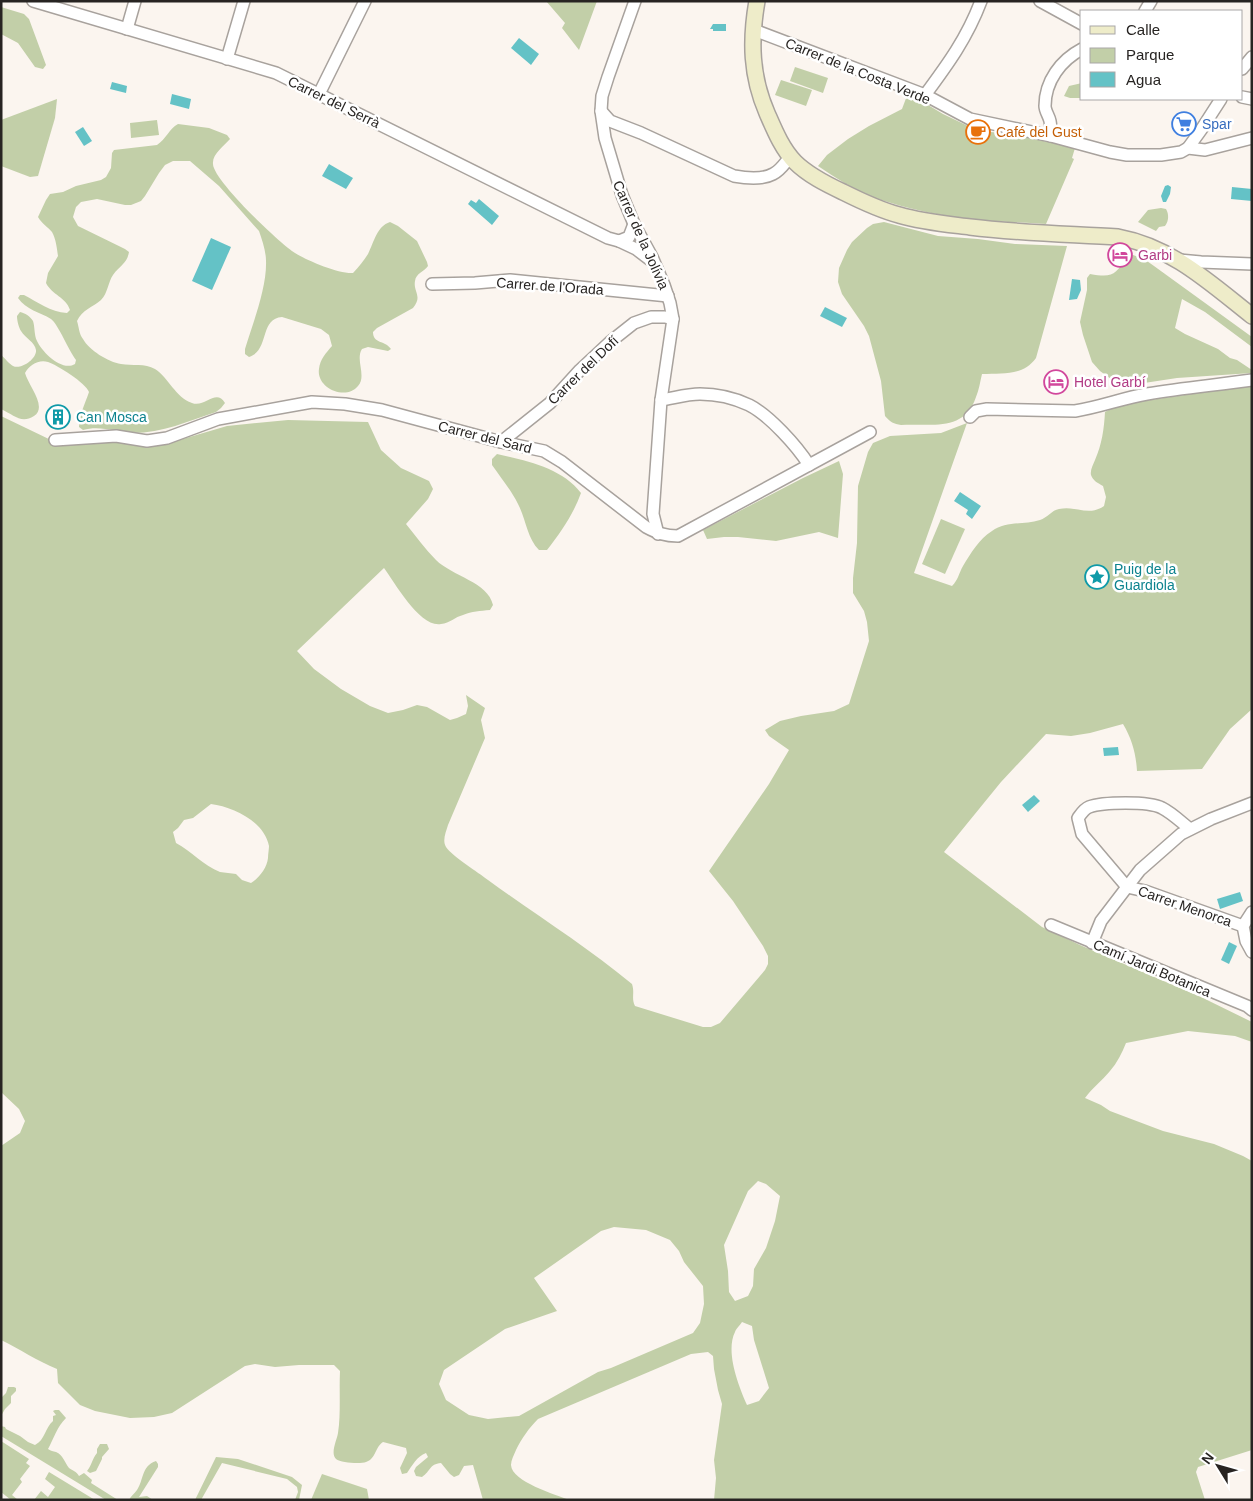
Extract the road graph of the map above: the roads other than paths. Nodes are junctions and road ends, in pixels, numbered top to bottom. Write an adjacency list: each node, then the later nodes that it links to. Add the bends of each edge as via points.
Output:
1 (33, 1): 10 (street, Carrer del Serrà)
2 (135, 1): 10 (street)
3 (244, 1): 14 (street)
4 (365, 1): 16 (street)
5 (635, 1): 19 (street, Carrer de la Jolívia, via 608,77)
6 (757, 1): 11 (street)
7 (981, 1): 17 (street, via 957,50)
8 (1040, 1): 9 (street)
9 (1080, 23)
10 (127, 29): 14 (street, Carrer del Serrà)
11 (754, 30): 17 (street, Carrer de la Costa Verde); 25 (street, via 752,49 757,88)
12 (1080, 49): 21 (street, via 1063,61 1047,91 1045,107)
13 (1252, 57): 15 (street)
14 (227, 59): 16 (street, Carrer del Serrà, via 276,73)
15 (1243, 68)
16 (319, 94): 27 (street, Carrer del Serrà, via 590,230)
17 (925, 95): 21 (street, Carrer de la Costa Verde, via 970,119)
18 (1220, 100): 24 (street)
19 (600, 111): 20 (street); 22 (street, Carrer de la Jolívia)
20 (620, 126): 22 (street, via 609,128); 25 (street, via 739,177 773,174)
21 (1051, 136): 24 (street, Carrer de la Costa Verde, via 1127,155 1161,155)
22 (604, 138): 26 (street, Carrer de la Jolívia)
23 (1252, 138): 24 (street, Carrer de la Costa Verde, via 1205,150)
24 (1188, 148)
25 (790, 157): 28 (street, via 812,176 833,188 897,215 990,229 1118,237 1149,245)
26 (634, 224): 27 (street, via 629,238); 29 (street, Carrer de la Jolívia)
27 (619, 241): 29 (street, Carrer del Serrà)
28 (1177, 260): 30 (street); 33 (street, via 1196,271)
29 (655, 264): 32 (street, Carrer de la Jolívia)
30 (1252, 264)
31 (432, 284): 32 (street, Carrer de l'Orada, via 510,280)
32 (668, 296): 34 (street, Carrer de la Jolívia)
33 (1252, 316)
34 (673, 320): 36 (street, Carrer de la Jolívia); 40 (street, Carrer del Dofí, via 651,318 634,323 580,370 550,403)
35 (1252, 380): 37 (street, via 1148,394 1075,411 987,409 976,411)
36 (661, 400): 41 (street, via 700,394 727,397 750,406 790,440); 42 (street, Carrer de la Jolívia, via 653,514)
37 (970, 417)
38 (870, 432): 41 (street)
39 (54, 440): 40 (street, Carrer del Sard, via 116,436 147,441 167,438 218,419 312,402 382,410)
40 (501, 442): 42 (street, Carrer del Sard, via 544,451 556,458)
41 (809, 465): 42 (street, via 678,536)
42 (658, 534)
43 (1252, 803): 44 (street)
44 (1190, 829): 45 (street, via 1140,870); 45 (street, via 1161,807 1126,803 1086,808 1078,818 1082,834)
45 (1127, 887): 48 (street, Carrer Menorca); 49 (street, via 1101,921)
46 (1252, 912): 48 (street)
47 (1051, 925): 49 (street, Camí Jardi Botanica)
48 (1243, 926): 50 (street)
49 (1092, 943): 51 (street, Camí Jardi Botanica)
50 (1252, 952)
51 (1252, 1010)

